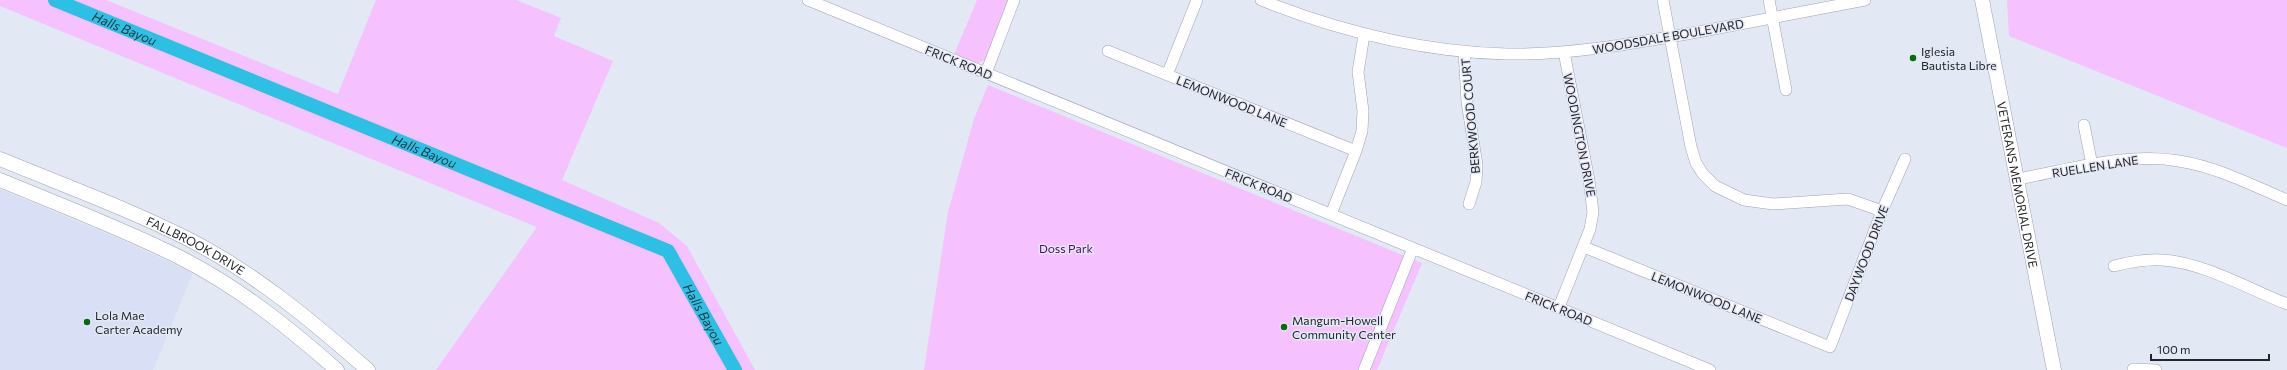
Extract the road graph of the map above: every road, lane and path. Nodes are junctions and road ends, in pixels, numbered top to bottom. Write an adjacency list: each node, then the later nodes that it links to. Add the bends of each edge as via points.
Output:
1 (808, 0): 15 (street, FRICK ROAD)
2 (1014, 0): 15 (street)
3 (1197, 0): 16 (street)
4 (1261, 0): 10 (street, WOODSDALE BOULEVARD)
5 (1663, 0): 11 (street)
6 (1769, 0): 9 (street)
7 (1865, 0): 9 (street, WOODSDALE BOULEVARD)
8 (1982, 0): 24 (main road, VETERANS MEMORIAL DRIVE)
9 (1772, 18): 11 (street, WOODSDALE BOULEVARD); 17 (street)
10 (1364, 35): 13 (street, WOODSDALE BOULEVARD); 19 (street, via 1358,72 1363,111 1362,131)
11 (1671, 37): 14 (street, WOODSDALE BOULEVARD); 29 (street, via 1691,147 1696,163 1715,186 1744,200 1760,204 1848,199)
12 (1108, 51): 16 (street, LEMONWOOD LANE)
13 (1464, 52): 14 (street, WOODSDALE BOULEVARD); 28 (street, BERKWOOD COURT, via 1467,102 1477,165 1476,182)
14 (1564, 52): 32 (street, WOODINGTON DRIVE, via 1592,195 1593,212)
15 (986, 73): 30 (street, FRICK ROAD)
16 (1167, 74): 19 (street, LEMONWOOD LANE)
17 (1786, 90)
18 (2084, 125): 22 (street)
19 (1356, 151): 30 (street)
20 (0, 159): 23 (main road, FALLBROOK DRIVE)
21 (1904, 159): 29 (street, DAYWOOD DRIVE)
22 (2092, 165): 24 (street, RUELLEN LANE); 27 (street, RUELLEN LANE, via 2147,159 2183,162 2229,176)
23 (40, 176): 26 (main road); 31 (main road, FALLBROOK DRIVE)
24 (2016, 179): 44 (main road, VETERANS MEMORIAL DRIVE)
25 (0, 180): 26 (main road, FALLBROOK DRIVE)
26 (32, 194): 34 (main road, FALLBROOK DRIVE)
27 (2287, 200)
28 (1469, 204)
29 (1882, 211): 38 (street, DAYWOOD DRIVE)
30 (1331, 214): 33 (street, FRICK ROAD)
31 (191, 240): 34 (main road); 41 (main road, FALLBROOK DRIVE, via 280,295)
32 (1584, 247): 37 (street, WOODINGTON DRIVE); 38 (street, LEMONWOOD LANE)
33 (1413, 248): 37 (street, FRICK ROAD); 42 (street)
34 (180, 258): 40 (main road, FALLBROOK DRIVE, via 266,311)
35 (2114, 266): 36 (street, via 2145,260 2181,262)
36 (2287, 304)
37 (1559, 307): 43 (street, FRICK ROAD)
38 (1830, 347)
39 (2133, 369): 45 (street)
40 (337, 370)
41 (368, 370)
42 (1364, 370)
43 (1710, 370)
44 (2054, 370)
45 (2156, 370)

